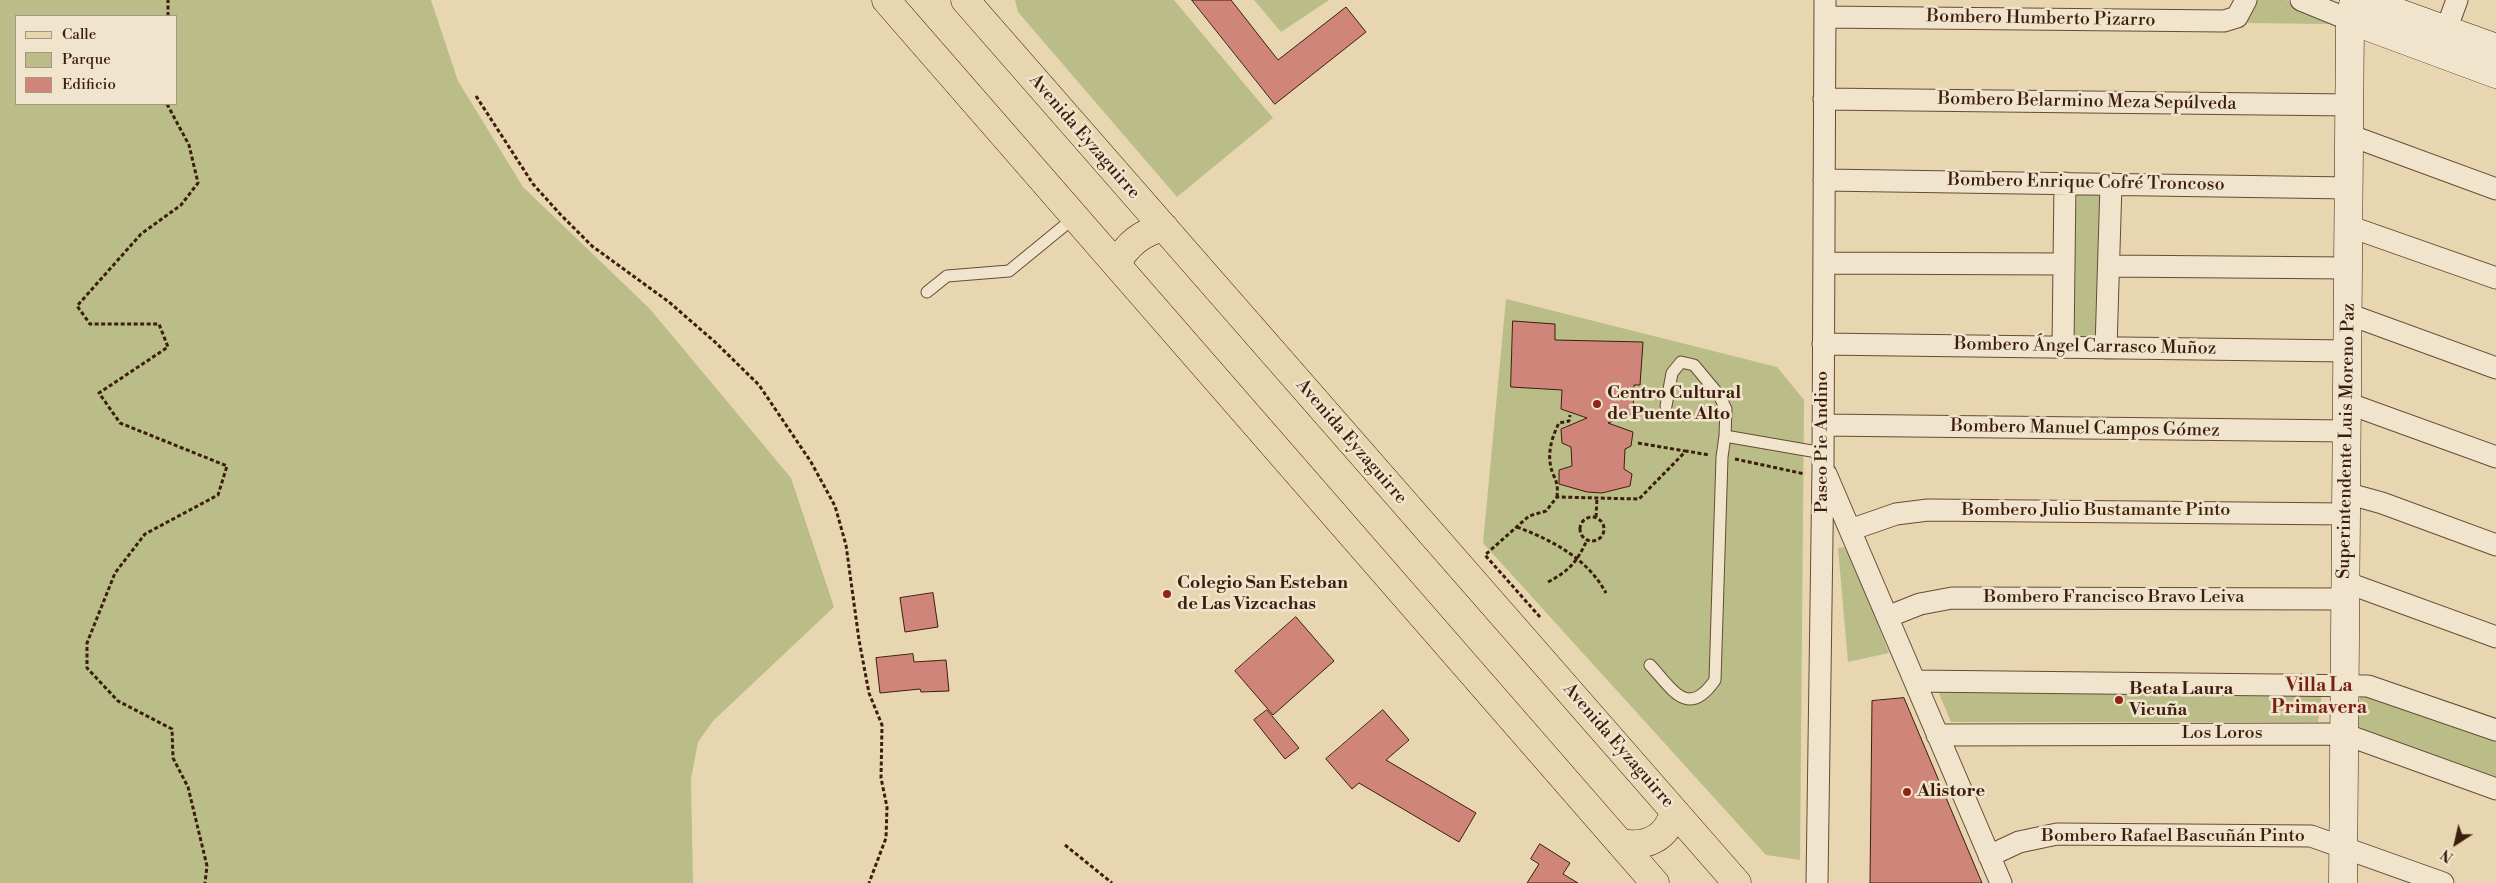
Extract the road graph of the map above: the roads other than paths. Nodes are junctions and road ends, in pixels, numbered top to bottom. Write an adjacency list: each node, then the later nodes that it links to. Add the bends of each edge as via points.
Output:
1 (886, 0): 19 (main road)
2 (965, 0): 21 (main road, Avenida Eyzaguirre)
3 (2246, 0): 7 (street, Bombero Humberto Pizarro, via 2237,17 2224,21)
4 (2301, 0): 6 (street)
5 (2457, 0): 8 (street)
6 (2356, 7): 8 (street); 10 (street); 12 (street, Superintendente Luis Moreno Paz)
7 (1825, 8): 11 (street, Paseo Pie Andino)
8 (2446, 30): 9 (street)
9 (2496, 48)
10 (2496, 74)
11 (1824, 99): 12 (street, Bombero Belarmino Meza Sepúlveda); 14 (street, Paseo Pie Andino)
12 (2350, 105): 13 (street, Superintendente Luis Moreno Paz)
13 (2349, 135): 17 (street, Superintendente Luis Moreno Paz); 18 (street)
14 (1824, 180): 15 (street, Bombero Enrique Cofré Troncoso); 22 (street, Paseo Pie Andino)
15 (2065, 183): 16 (street, Bombero Enrique Cofré Troncoso); 24 (street)
16 (2111, 184): 17 (street, Bombero Enrique Cofré Troncoso); 25 (street)
17 (2349, 188): 20 (street, Superintendente Luis Moreno Paz)
18 (2496, 189)
19 (1075, 217): 23 (main road); 28 (lane, via 1009,270 947,276)
20 (2348, 226): 26 (street, Superintendente Luis Moreno Paz); 27 (street)
21 (1164, 227): 23 (main road, via 1135,239); 55 (main road, Avenida Eyzaguirre)
22 (1824, 263): 24 (street); 30 (street, Paseo Pie Andino)
23 (1116, 264): 56 (main road)
24 (2064, 264): 31 (street)
25 (2108, 266): 26 (street); 32 (street)
26 (2348, 268): 29 (street, Superintendente Luis Moreno Paz)
27 (2496, 278)
28 (927, 292)
29 (2348, 314): 33 (street, Superintendente Luis Moreno Paz); 34 (street)
30 (1823, 344): 31 (street, Bombero Ángel Carrasco Muñoz); 37 (street, Paseo Pie Andino)
31 (2063, 347): 32 (street, Bombero Ángel Carrasco Muñoz)
32 (2106, 348): 33 (street, Bombero Ángel Carrasco Muñoz)
33 (2347, 351): 35 (street, Superintendente Luis Moreno Paz)
34 (2496, 368)
35 (2347, 403): 38 (street, Superintendente Luis Moreno Paz); 40 (street)
36 (1666, 406): 39 (lane, via 1672,374 1681,362 1694,366 1710,382 1726,409)
37 (1823, 425): 38 (street, Bombero Manuel Campos Gómez); 41 (street, Paseo Pie Andino)
38 (2347, 431): 42 (street, Superintendente Luis Moreno Paz)
39 (1725, 436): 41 (lane); 48 (lane, via 1715,680 1705,694 1691,700 1680,697)
40 (2496, 456)
41 (1823, 465): 43 (street); 61 (street, Paseo Pie Andino)
42 (2346, 504): 43 (street, Bombero Julio Bustamante Pinto, via 1928,510 1896,514); 44 (street, Bombero Julio Bustamante Pinto, via 2382,503); 45 (street, Superintendente Luis Moreno Paz)
43 (1850, 530): 46 (street)
44 (2496, 545)
45 (2345, 591): 46 (street, Bombero Francisco Bravo Leiva, via 1952,598 1920,604); 47 (street, Bombero Francisco Bravo Leiva); 50 (street, Superintendente Luis Moreno Paz)
46 (1887, 617): 49 (street)
47 (2496, 637)
48 (1650, 665)
49 (1915, 682): 50 (street); 53 (street)
50 (2344, 686): 51 (street, via 2375,686); 52 (street, Superintendente Luis Moreno Paz)
51 (2496, 730)
52 (2344, 734): 53 (street, Los Loros); 54 (street, Los Loros); 57 (street, Superintendente Luis Moreno Paz)
53 (1938, 735): 58 (street)
54 (2496, 789)
55 (1674, 811): 56 (main road, via 1669,826 1659,837 1640,845); 60 (main road, Avenida Eyzaguirre)
56 (1620, 843): 59 (main road)
57 (2343, 847): 58 (street, Bombero Rafael Bascuñán Pinto, via 2311,836 2057,834 2019,842); 63 (street, Superintendente Luis Moreno Paz); 64 (street, Bombero Rafael Bascuñán Pinto)
58 (1989, 856): 62 (street)
59 (1655, 883)
60 (1737, 883)
61 (1817, 883)
62 (2001, 883)
63 (2343, 883)
64 (2443, 883)

